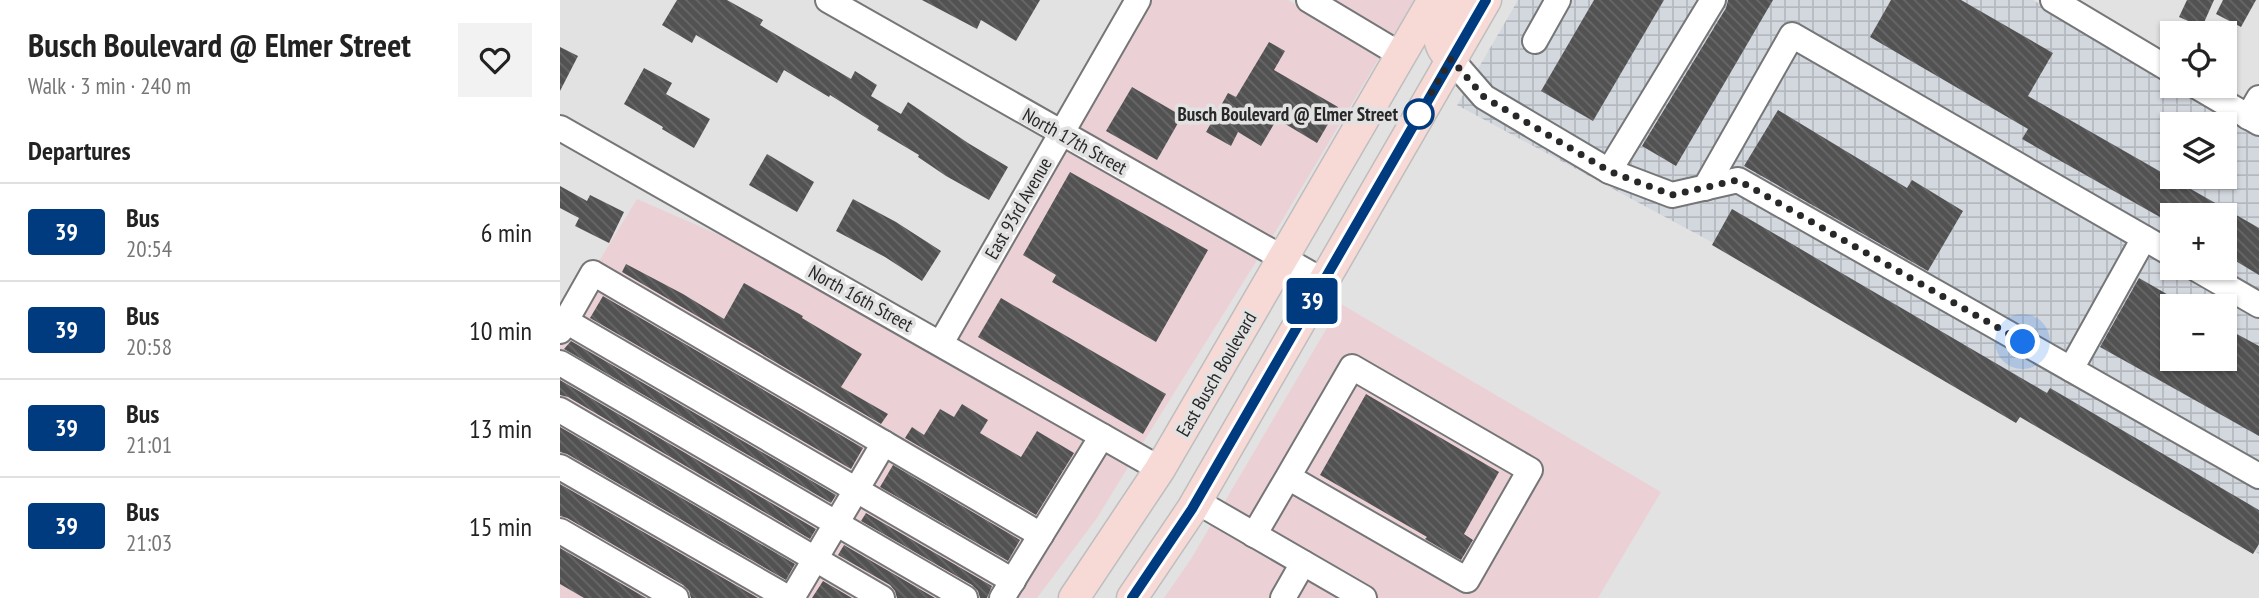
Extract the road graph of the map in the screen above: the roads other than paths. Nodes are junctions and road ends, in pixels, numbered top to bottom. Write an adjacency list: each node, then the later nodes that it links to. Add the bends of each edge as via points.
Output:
1 (828, 0): 17 (street, North 17th Street)
2 (1139, 0): 17 (street, East 93rd Avenue)
3 (1309, 0): 11 (street)
4 (1433, 0): 11 (main road, East Busch Boulevard)
5 (1455, 0): 12 (main road, via 1438,39 1440,49)
6 (1486, 0): 12 (main road)
7 (1558, 0): 10 (street)
8 (1713, 0): 18 (street)
9 (2053, 0): 13 (street)
10 (1535, 41)
11 (1401, 55): 22 (main road, East Busch Boulevard)
12 (1451, 59): 18 (street, via 1484,97); 24 (main road)
13 (2160, 64)
14 (2223, 98): 15 (street)
15 (2255, 112)
16 (560, 128): 27 (street, North 16th Street)
17 (1061, 133): 22 (street, North 17th Street); 27 (street, East 93rd Avenue)
18 (1609, 171): 19 (street, via 1672,195)
19 (1705, 188): 20 (street, via 1792,35); 29 (street, via 1738,180)
20 (2144, 239): 21 (street); 29 (street)
21 (2160, 248)
22 (1284, 258): 24 (street, North 17th Street); 34 (main road, East Busch Boulevard)
23 (2216, 280): 25 (street)
24 (1324, 281): 38 (main road)
25 (2259, 305)
26 (563, 326): 32 (street, via 593,273); 37 (street)
27 (941, 343): 31 (street, North 16th Street)
28 (560, 363): 40 (street)
29 (2071, 369): 35 (street)
30 (560, 410): 44 (street)
31 (1102, 436): 34 (street, North 16th Street); 42 (street)
32 (884, 443): 37 (street); 42 (street)
33 (560, 467): 48 (street)
34 (1160, 469): 39 (main road, East Busch Boulevard)
35 (2259, 476)
36 (1288, 477): 36 (street, via 1467,580 1530,470 1352,368); 43 (street)
37 (857, 489): 40 (street); 46 (street)
38 (1196, 502): 43 (street); 53 (main road)
39 (1129, 515): 51 (main road, East Busch Boulevard); 52 (main road, via 1130,544)
40 (837, 523): 44 (street); 50 (street)
41 (560, 531): 47 (street)
42 (1041, 535): 46 (street)
43 (1254, 535): 45 (street)
44 (815, 559): 48 (street); 49 (street)
45 (1303, 563): 54 (street); 55 (street)
46 (1008, 590)
47 (676, 598)
48 (790, 598)
49 (882, 598)
50 (965, 598)
51 (1074, 598)
52 (1096, 598)
53 (1132, 598)
54 (1283, 598)
55 (1364, 598)

